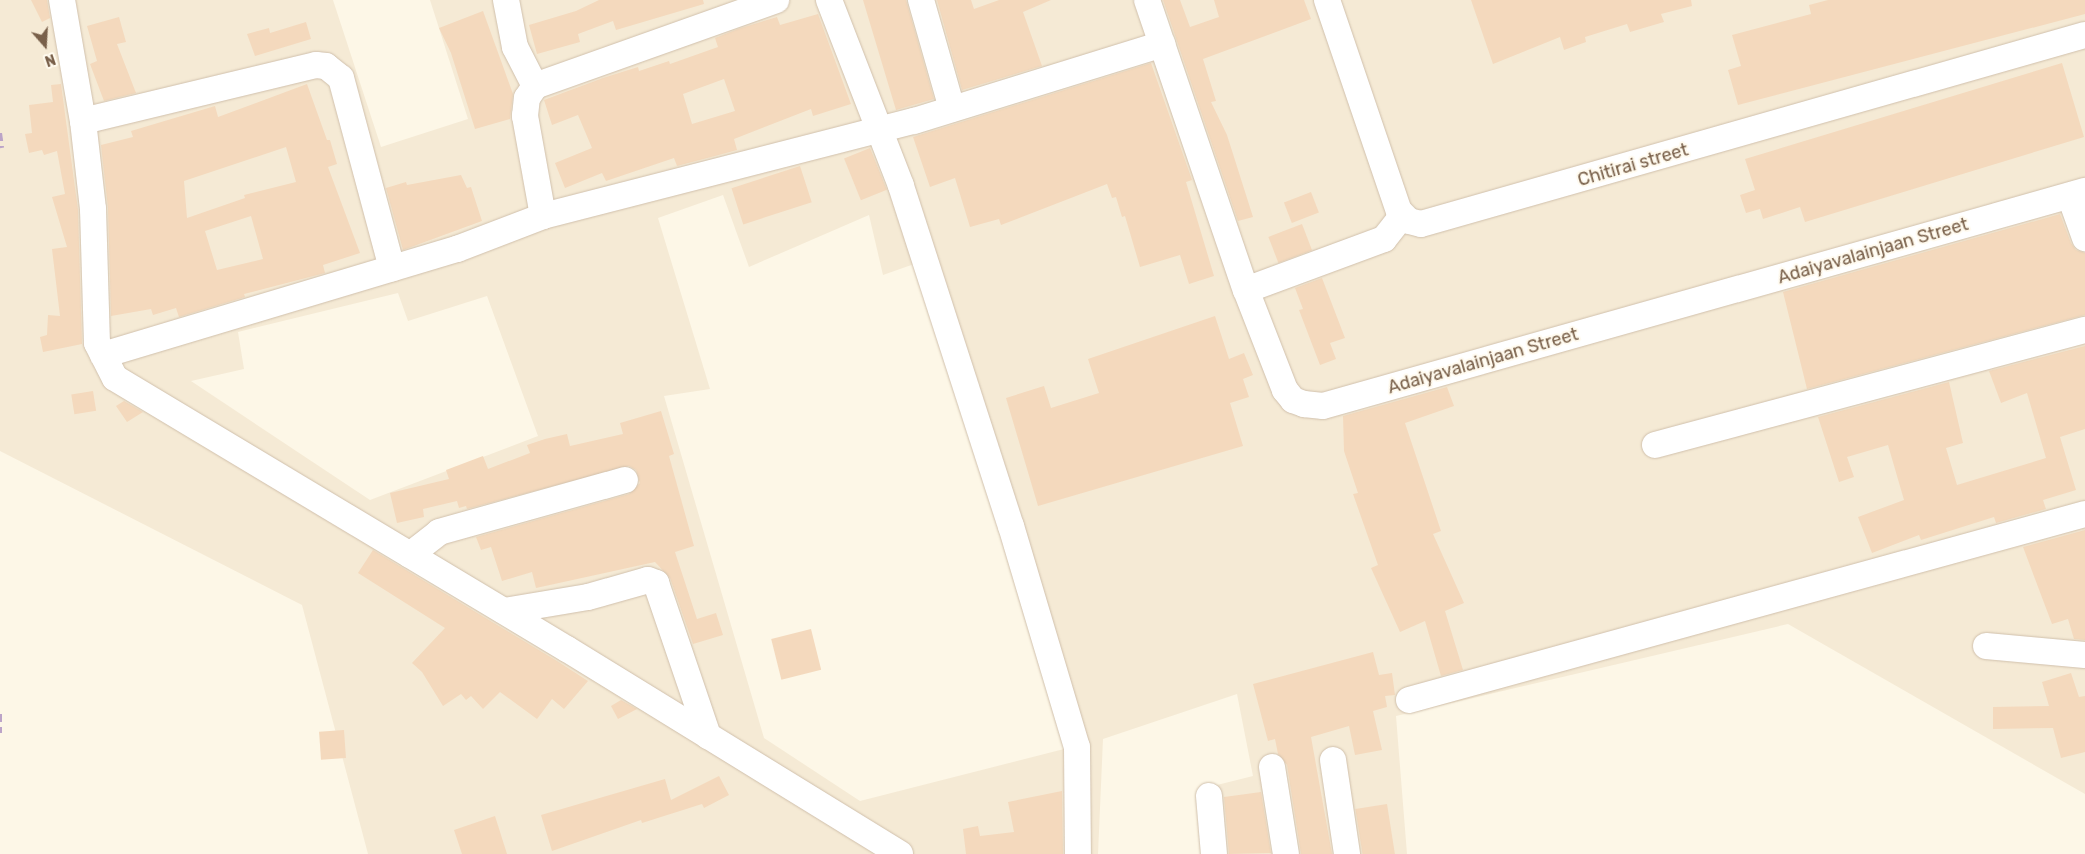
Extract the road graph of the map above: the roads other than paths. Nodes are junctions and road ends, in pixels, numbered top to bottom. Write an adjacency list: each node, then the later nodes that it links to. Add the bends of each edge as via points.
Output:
1 (62, 0): 12 (street)
2 (506, 0): 10 (street, via 515,47)
3 (776, 0): 10 (street)
4 (829, 0): 13 (street)
5 (921, 0): 11 (street)
6 (1146, 0): 9 (street, Adaiyavalainjaan Street)
7 (1327, 0): 16 (street)
8 (2085, 35): 16 (street, Chitirai street, via 1428,224 1412,222)
9 (1162, 44): 11 (street); 19 (street, Adaiyavalainjaan Street)
10 (534, 86): 15 (street, via 527,98 525,116)
11 (952, 109): 13 (street)
12 (83, 121): 18 (street, via 316,65 326,66 341,78); 21 (street, via 93,209 97,343)
13 (879, 131): 15 (street); 35 (street, via 901,186 1011,526 1077,747)
14 (2077, 193): 17 (street); 19 (street, Adaiyavalainjaan Street, via 1319,407 1298,402 1286,393)
15 (543, 216): 18 (street, via 457,249)
16 (1402, 216): 19 (street, via 1384,238)
17 (2085, 238)
18 (392, 268): 21 (street)
19 (1246, 290)
20 (2085, 330): 22 (street)
21 (103, 355): 25 (street, via 114,378)
22 (1655, 446)
23 (624, 480): 25 (street, via 439,532)
24 (2085, 514): 29 (street)
25 (410, 555): 26 (street)
26 (504, 611): 30 (street); 30 (street, via 588,597 648,580 656,583)
27 (1986, 646): 28 (street)
28 (2085, 656)
29 (1409, 700)
30 (708, 736): 34 (street)
31 (1333, 760): 38 (street)
32 (1272, 767): 37 (street)
33 (1209, 796): 36 (street)
34 (900, 854)
35 (1078, 854)
36 (1214, 854)
37 (1286, 854)
38 (1347, 854)

